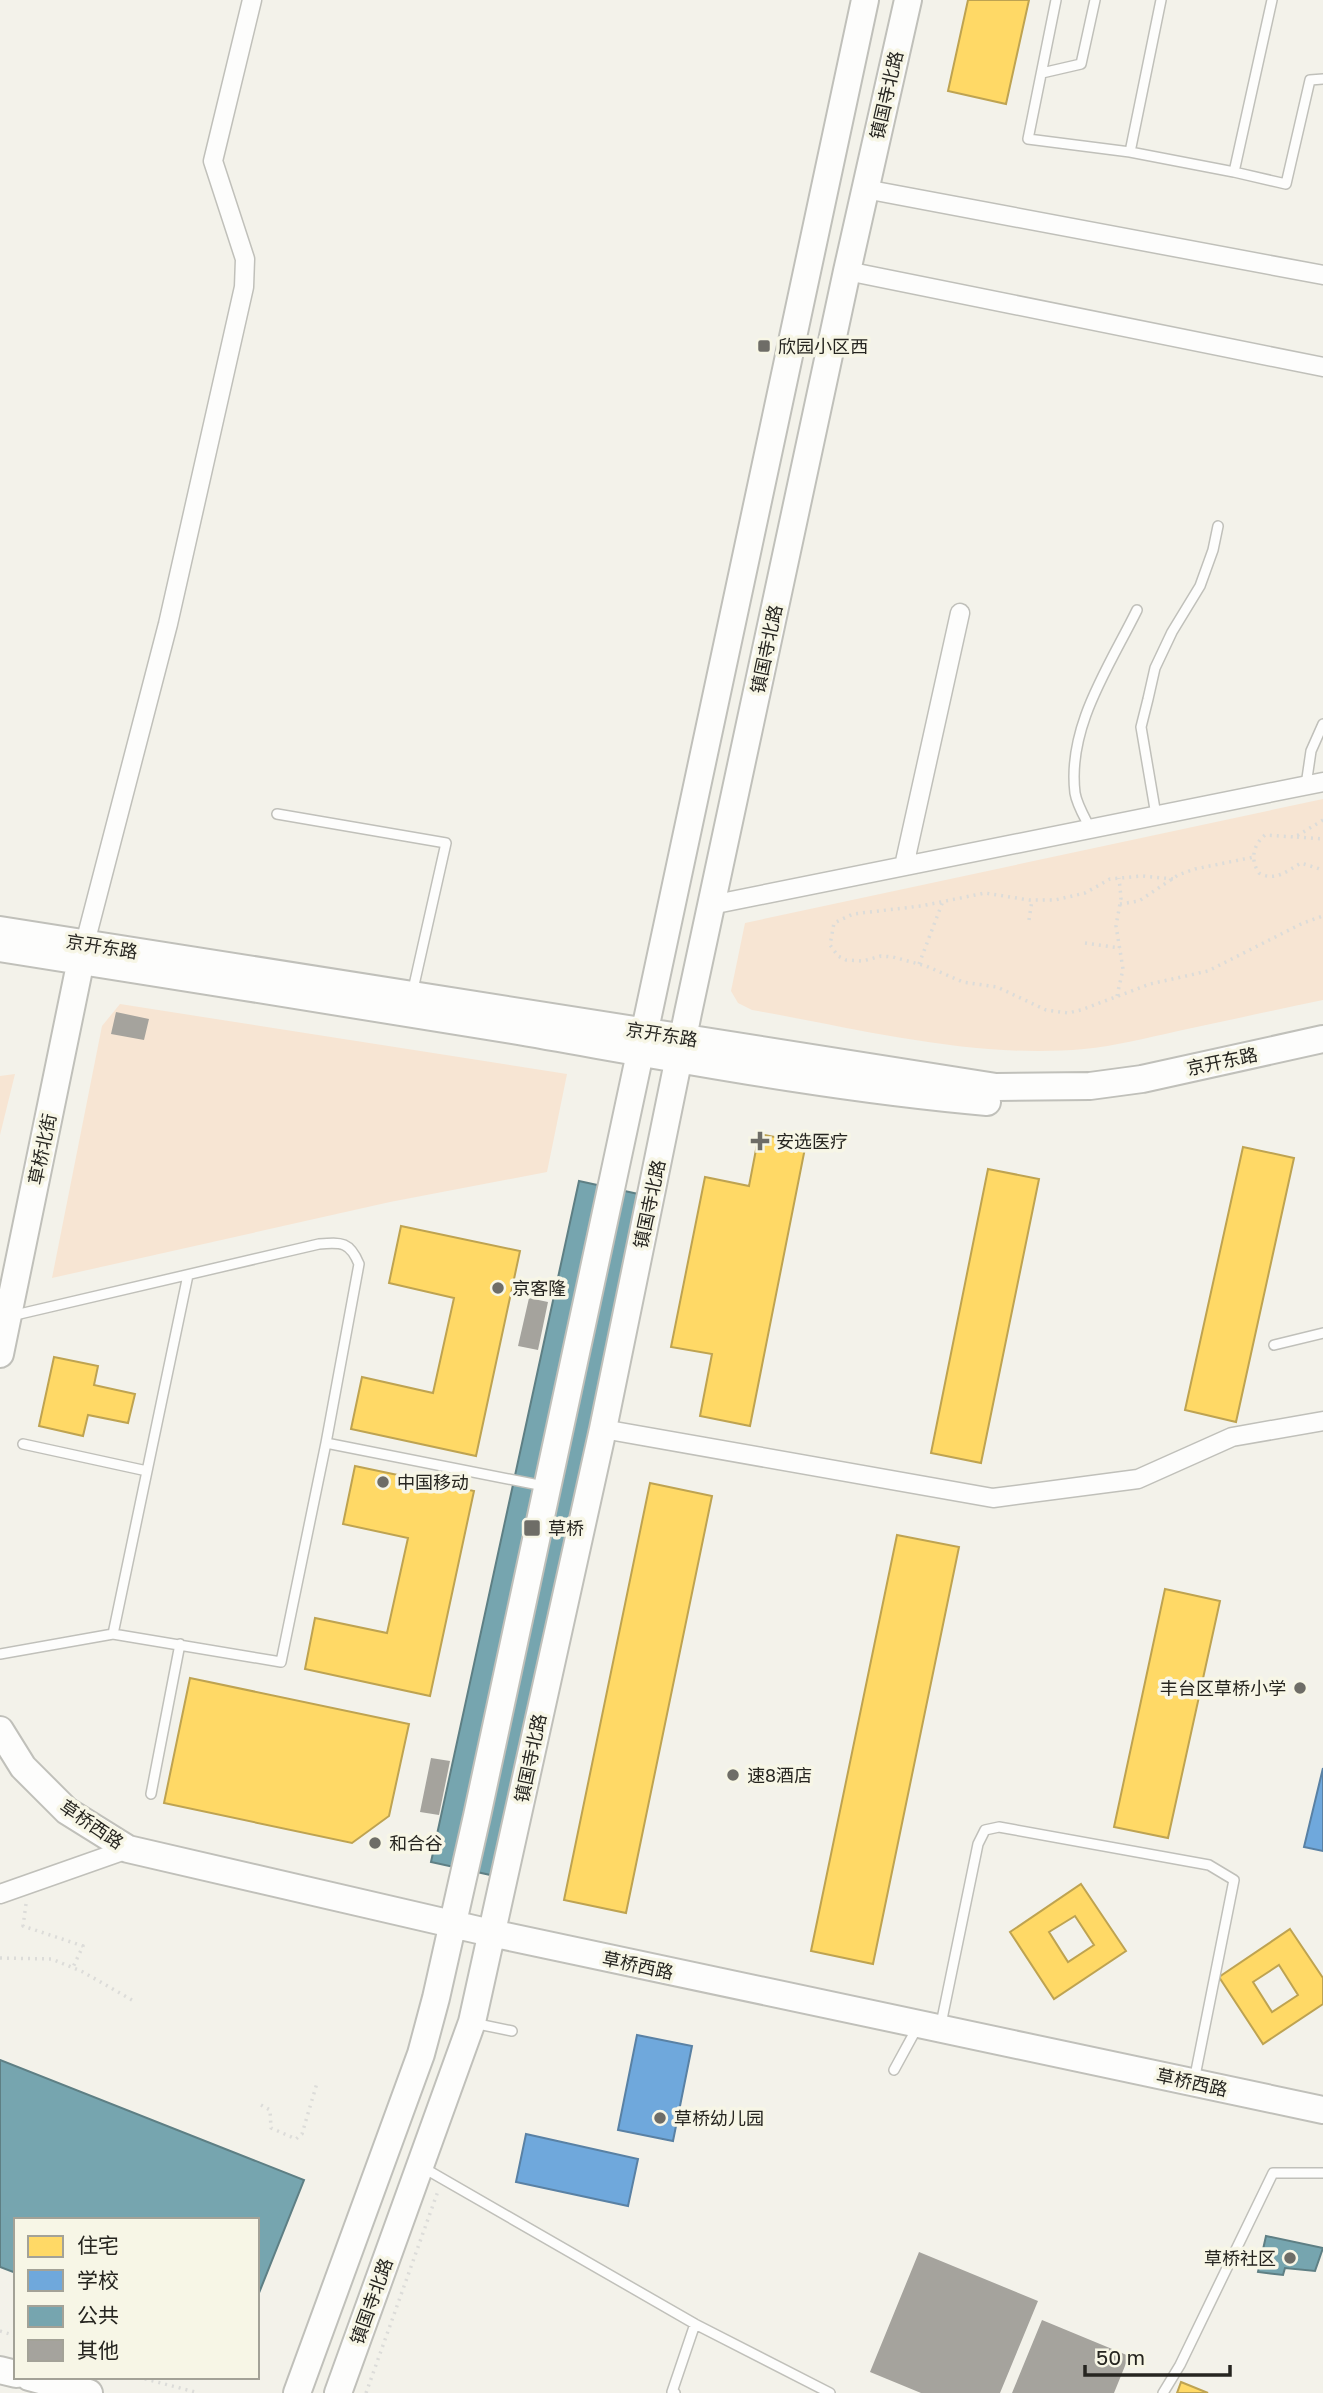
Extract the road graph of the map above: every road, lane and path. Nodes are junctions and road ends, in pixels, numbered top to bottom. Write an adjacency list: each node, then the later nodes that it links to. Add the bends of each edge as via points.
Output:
1 (252, 0): 42 (street, via 213,161 245,259 244,287 168,624)
2 (865, 0): 47 (street)
3 (908, 0): 12 (street, 镇国寺北路)
4 (1056, 0): 8 (lane)
5 (1095, 0): 8 (lane, via 1081,64)
6 (1161, 0): 10 (lane)
7 (1272, 0): 11 (lane)
8 (1042, 73): 10 (lane, via 1028,139)
9 (1323, 79): 11 (lane, via 1310,80 1286,184)
10 (1129, 152): 11 (lane)
11 (1234, 172)
12 (866, 189): 13 (street, 镇国寺北路); 14 (street)
13 (847, 271): 15 (street); 35 (street, 镇国寺北路)
14 (1323, 275)
15 (1323, 367)
16 (1218, 526): 22 (lane, via 1200,586 1166,644 1147,699 1142,727)
17 (1137, 610): 24 (lane, via 1087,709 1080,734 1075,796)
18 (960, 613): 28 (street)
19 (1323, 724): 20 (lane, via 1311,751)
20 (1314, 783): 22 (street)
21 (277, 814): 45 (lane, via 446,844)
22 (1156, 815): 24 (street)
23 (1323, 820): 25 (path)
24 (1090, 828): 28 (street)
25 (1295, 837): 26 (path); 27 (path, via 1265,835)
26 (1323, 839)
27 (1254, 857): 29 (path, via 1256,869 1264,876 1279,876 1301,863); 31 (path, via 1195,869)
28 (904, 866): 35 (street)
29 (1323, 870)
30 (1119, 878): 31 (path); 32 (path, via 1071,897); 34 (path)
31 (1173, 879): 34 (path, via 1139,901)
32 (1032, 900): 33 (path, via 985,893); 37 (path)
33 (943, 901): 43 (path); 43 (path, via 853,914 831,929 832,951 846,960 881,956)
34 (1120, 904): 41 (path, via 1116,926)
35 (711, 905): 48 (street, 镇国寺北路)
36 (1323, 916): 44 (path, via 1208,971)
37 (1028, 920)
38 (0, 930): 42 (street, 京开东路)
39 (1086, 943): 41 (path)
40 (0, 948): 42 (street, 京开东路)
41 (1120, 948): 44 (path, via 1123,976)
42 (83, 952): 45 (street, 京开东路); 51 (street, 草桥北街)
43 (919, 964): 44 (path, via 963,982 996,987 1057,1013 1081,1010)
44 (1117, 996)
45 (410, 1003): 47 (street, 京开东路)
46 (1323, 1039): 48 (street, 京开东路, via 1090,1086 996,1087)
47 (642, 1042): 48 (street, 京开东路); 60 (street)
48 (680, 1048): 49 (street, 京开东路, via 936,1098 1057,1105 1138,1097); 56 (street, 镇国寺北路)
49 (1323, 1058)
50 (188, 1275): 51 (lane); 57 (lane, via 319,1244 337,1242 355,1254 359,1265); 59 (lane)
51 (4, 1318): 54 (street, 草桥北街)
52 (1323, 1334): 53 (lane)
53 (1274, 1345)
54 (0, 1354)
55 (1323, 1421): 56 (street, via 1232,1437 1139,1479 993,1498)
56 (603, 1429): 70 (street, 镇国寺北路)
57 (326, 1443): 60 (lane); 62 (lane, via 281,1662)
58 (23, 1444): 59 (lane)
59 (147, 1471): 61 (lane)
60 (548, 1487): 69 (street)
61 (113, 1634): 62 (lane); 63 (lane)
62 (180, 1644): 65 (lane)
63 (0, 1654)
64 (0, 1730): 66 (street, 草桥西路, via 23,1767 67,1811)
65 (151, 1794)
66 (128, 1849): 67 (street); 69 (street, 草桥西路)
67 (28, 1884): 68 (street); 72 (path, via 23,1926 83,1945)
68 (0, 1894)
69 (452, 1925): 70 (street, 草桥西路); 90 (street, via 421,2054)
70 (491, 1933): 74 (street, 镇国寺北路); 75 (street, 草桥西路)
71 (0, 1958): 72 (path, via 52,1959)
72 (73, 1968): 73 (path)
73 (132, 2000)
74 (472, 2022): 76 (lane); 82 (street, 镇国寺北路)
75 (929, 2027): 77 (lane); 79 (street, 草桥西路); 79 (lane, via 985,1830 999,1826 1209,1865 1234,1880)
76 (512, 2031)
77 (894, 2070)
78 (317, 2083): 80 (path, via 302,2134 296,2139 271,2128 270,2110)
79 (1194, 2083): 81 (street, 草桥西路)
80 (261, 2105)
81 (1323, 2110)
82 (420, 2166): 85 (lane); 91 (street, 镇国寺北路)
83 (1323, 2173): 95 (lane, via 1273,2173)
84 (439, 2189): 92 (path)
85 (695, 2324): 93 (lane, via 671,2392); 94 (lane)
86 (36, 2379): 88 (street)
87 (146, 2379): 89 (path)
88 (89, 2393)
89 (199, 2393)
90 (297, 2393)
91 (338, 2393)
92 (366, 2393)
93 (675, 2393)
94 (830, 2393)
95 (1163, 2393)

